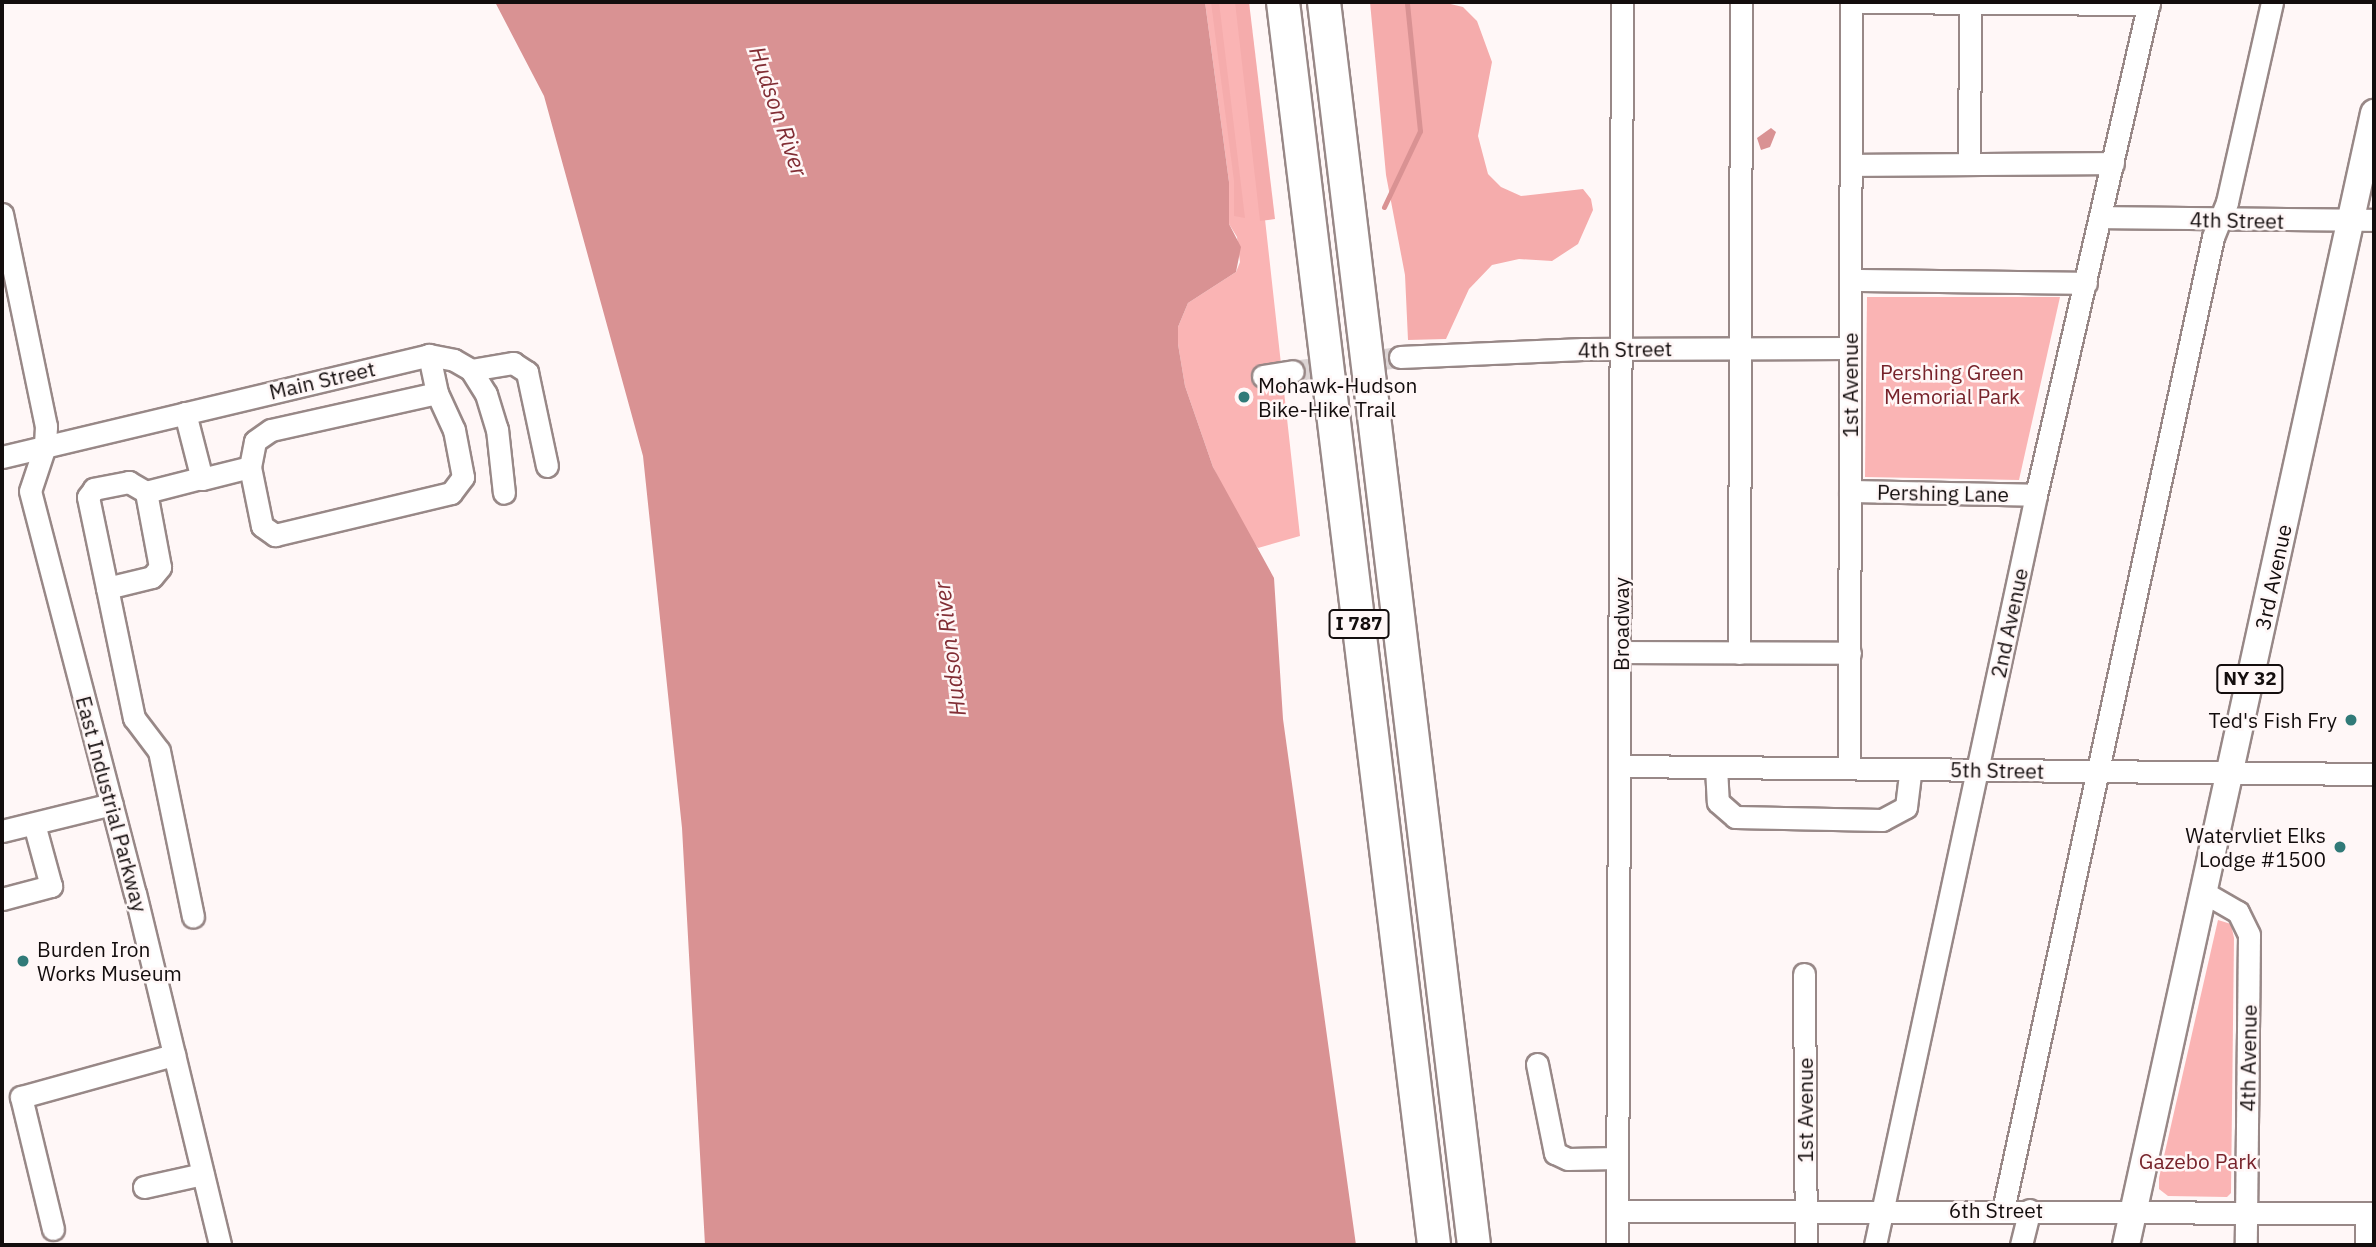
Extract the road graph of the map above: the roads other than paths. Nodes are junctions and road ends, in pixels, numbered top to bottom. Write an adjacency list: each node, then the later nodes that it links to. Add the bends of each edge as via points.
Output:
1 (1283, 2): 73 (highway, I 787)
2 (1324, 2): 74 (highway, I 787)
3 (1622, 2): 22 (street, Broadway)
4 (1741, 2): 20 (street)
5 (1852, 2): 13 (street, 1st Avenue)
6 (1862, 2): 7 (street)
7 (1970, 2): 9 (street); 12 (street)
8 (2272, 2): 16 (street)
9 (2149, 3): 11 (street, 2nd Avenue)
10 (2374, 113): 17 (main road, 3rd Avenue / NY 32)
11 (2113, 163): 12 (street); 15 (street, 2nd Avenue)
12 (1969, 164): 13 (street)
13 (1851, 165): 18 (street, 1st Avenue)
14 (2, 214): 30 (street, via 46,426)
15 (2101, 217): 16 (street, 4th Street); 19 (street, 2nd Avenue)
16 (2220, 220): 17 (street, 4th Street); 48 (street)
17 (2363, 220): 49 (main road, 3rd Avenue / NY 32)
18 (1851, 280): 19 (street); 21 (street, 1st Avenue)
19 (2086, 283): 38 (street, 2nd Avenue)
20 (1740, 348): 21 (street, 4th Street); 22 (street, 4th Street); 41 (street)
21 (1850, 348): 35 (street, 1st Avenue)
22 (1622, 349): 24 (street, 4th Street); 40 (street, Broadway)
23 (429, 355): 25 (street, Main Street, via 454,360); 28 (street); 29 (street, Main Street)
24 (1400, 357)
25 (471, 370): 32 (street, via 513,363 527,372); 37 (street, via 486,394 497,429)
26 (1293, 371): 27 (street)
27 (1263, 376)
28 (437, 393): 33 (street, via 271,430 255,442); 33 (street, via 454,430 463,477 451,493 275,535 262,526)
29 (185, 413): 30 (street, Main Street); 34 (street)
30 (45, 446): 31 (street, Main Street); 51 (street, East Industrial Parkway, via 30,491)
31 (2, 457)
32 (547, 466)
33 (250, 467): 34 (street)
34 (201, 478): 36 (street)
35 (1850, 491): 38 (street, Pershing Lane); 42 (street, 1st Avenue)
36 (146, 492): 39 (street, via 160,567 152,577); 39 (street, via 129,482 94,489 88,497)
37 (504, 493)
38 (2036, 495): 47 (street, 2nd Avenue)
39 (107, 588): 56 (street, via 134,718 159,751)
40 (1620, 652): 41 (street); 43 (street, Broadway)
41 (1740, 653): 42 (street)
42 (1850, 653): 45 (street, 1st Avenue)
43 (1620, 766): 44 (street, 5th Street); 60 (street, Broadway)
44 (1716, 767): 45 (street, 5th Street); 46 (street, via 1717,798 1728,814 1799,819 1890,819 1908,803)
45 (1849, 768): 46 (street, 5th Street)
46 (1911, 769): 47 (street, 5th Street)
47 (1977, 769): 48 (street, 5th Street); 64 (street, 2nd Avenue)
48 (2096, 772): 49 (street, 5th Street); 66 (street)
49 (2231, 774): 50 (street, 5th Street); 54 (main road, 3rd Avenue / NY 32)
50 (2374, 774)
51 (112, 804): 52 (street); 58 (street, East Industrial Parkway)
52 (34, 824): 53 (street); 55 (street, via 51,886)
53 (2, 831)
54 (2205, 893): 68 (main road, 3rd Avenue / NY 32); 69 (street, 4th Avenue, via 2238,912 2249,935)
55 (2, 899)
56 (193, 917)
57 (1804, 974): 63 (street, 1st Avenue)
58 (174, 1055): 61 (street, East Industrial Parkway); 71 (street, via 21,1097)
59 (1537, 1064): 60 (street, via 1557,1155)
60 (1618, 1158): 65 (street, Broadway)
61 (203, 1174): 62 (street); 72 (street, East Industrial Parkway)
62 (144, 1187)
63 (1805, 1209): 64 (street, 6th Street); 65 (street, 6th Street); 76 (street, 1st Avenue)
64 (1883, 1209): 66 (street, 6th Street); 77 (street, 2nd Avenue)
65 (1617, 1210): 75 (street, Broadway)
66 (2003, 1210): 67 (street, 6th Street)
67 (2030, 1210): 68 (street, 6th Street); 78 (street)
68 (2134, 1211): 69 (street, 6th Street); 79 (main road, 3rd Avenue / NY 32)
69 (2246, 1213): 70 (street, 6th Street); 80 (street, 4th Avenue)
70 (2370, 1213): 81 (street)
71 (54, 1229)
72 (220, 1245)
73 (1434, 1245)
74 (1474, 1245)
75 (1617, 1245)
76 (1806, 1245)
77 (1875, 1245)
78 (2021, 1245)
79 (2126, 1245)
80 (2246, 1245)
81 (2366, 1245)

